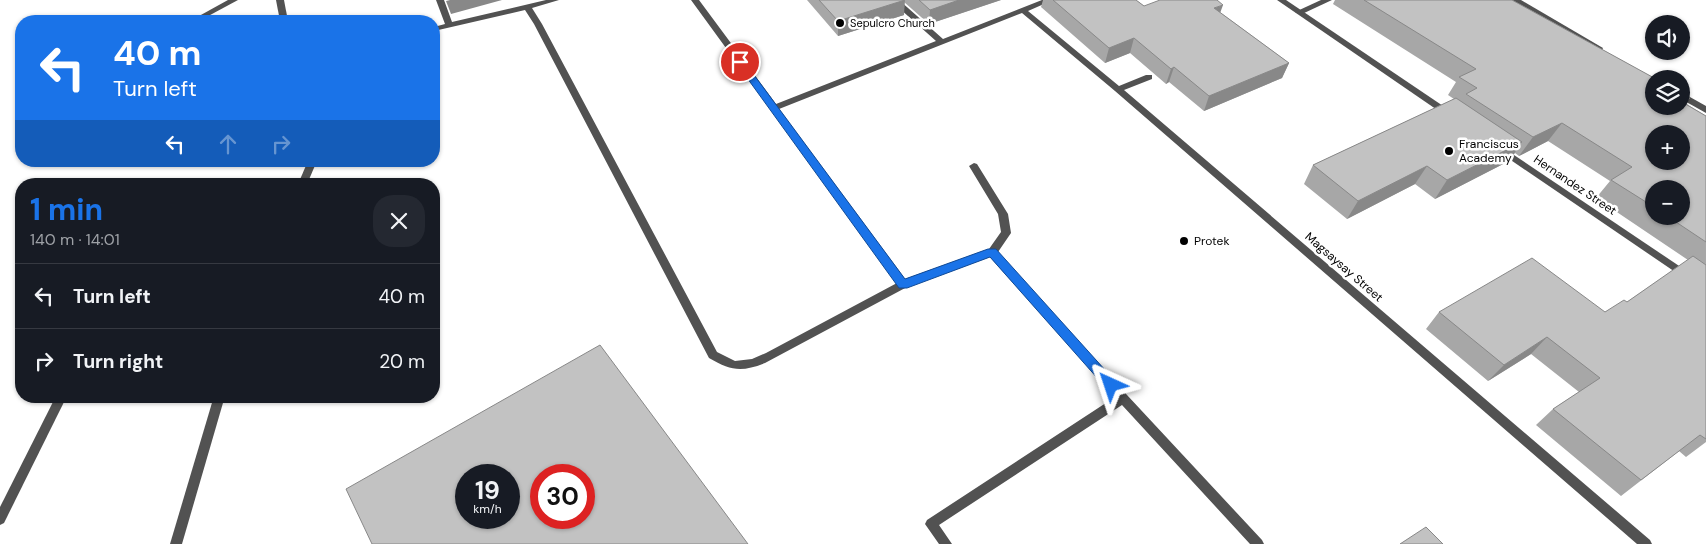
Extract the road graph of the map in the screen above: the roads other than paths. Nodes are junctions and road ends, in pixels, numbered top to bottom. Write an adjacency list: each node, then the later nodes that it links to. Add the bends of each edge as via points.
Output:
1 (234, 0): 14 (street)
2 (280, 0): 15 (street)
3 (440, 0): 16 (street)
4 (555, 0): 11 (street)
5 (696, 0): 23 (street)
6 (894, 0): 18 (street)
7 (1049, 0): 12 (street)
8 (1281, 0): 13 (street)
9 (1328, 0): 13 (street)
10 (1515, 0): 19 (street)
11 (527, 8): 16 (street); 29 (street, via 713,355 727,364 748,366)
12 (1024, 11): 18 (street); 21 (street, Magsaysay Street)
13 (1299, 12): 25 (street)
14 (205, 15)
15 (283, 15)
16 (449, 25): 17 (street)
17 (440, 27)
18 (942, 42): 23 (street)
19 (1610, 55)
20 (1148, 77): 21 (street)
21 (1118, 89): 38 (street, Magsaysay Street)
22 (1690, 100): 24 (street)
23 (774, 108): 29 (street)
24 (1706, 110)
25 (1454, 117)
26 (1494, 145): 30 (street, Hernandez Street)
27 (974, 166): 28 (street, via 1002,214 1006,233)
28 (992, 252): 29 (street); 31 (street)
29 (903, 284)
30 (1706, 289)
31 (1123, 398): 36 (street, via 931,524); 37 (street)
32 (58, 403): 34 (street)
33 (218, 403): 35 (street)
34 (0, 519)
35 (176, 544)
36 (946, 544)
37 (1258, 544)
38 (1646, 544)

